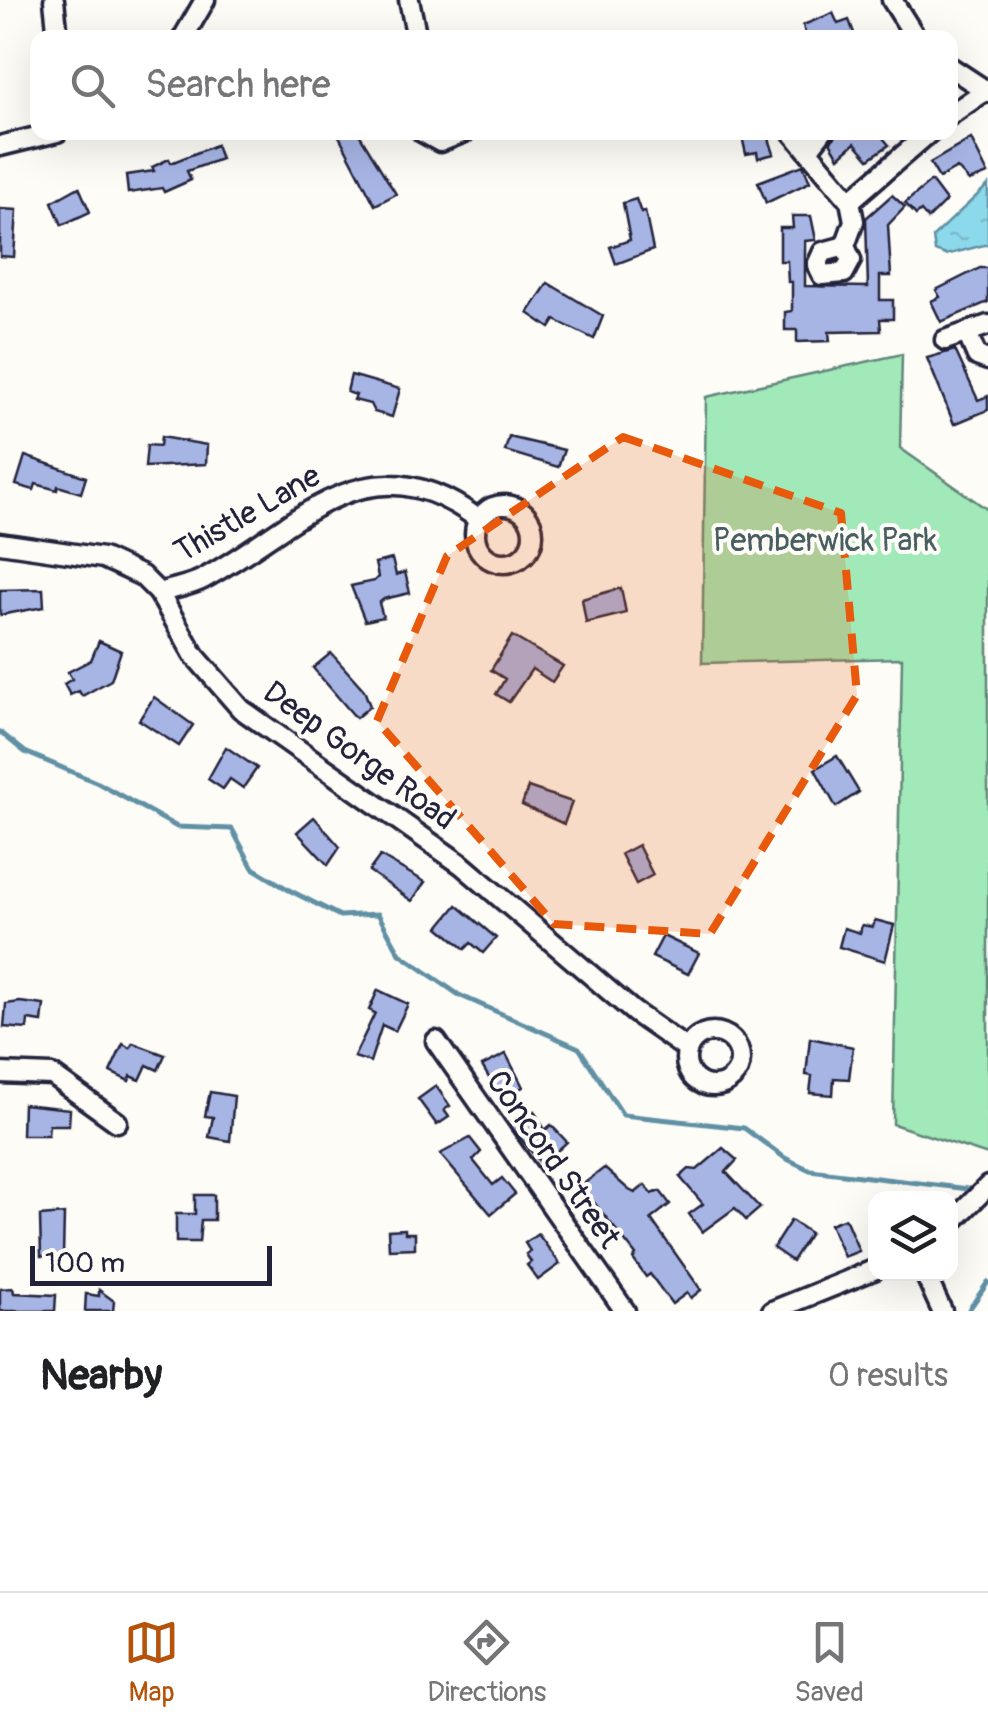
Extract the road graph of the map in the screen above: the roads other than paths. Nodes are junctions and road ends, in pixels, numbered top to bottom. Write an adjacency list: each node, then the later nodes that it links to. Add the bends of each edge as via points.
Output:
1 (54, 0): 5 (street)
2 (204, 0): 6 (street)
3 (409, 0): 7 (street)
4 (892, 0): 8 (street)
5 (57, 30)
6 (187, 30)
7 (415, 30)
8 (911, 30)
9 (958, 72): 10 (street)
10 (987, 90): 11 (street)
11 (958, 110)
12 (30, 139): 16 (street)
13 (799, 140): 17 (street)
14 (816, 140): 17 (street)
15 (921, 140): 18 (street)
16 (0, 146)
17 (808, 150): 18 (street)
18 (850, 201): 19 (street, via 854,221)
19 (845, 246)
20 (988, 324): 21 (street)
21 (967, 333): 22 (street); 23 (street, via 977,356)
22 (945, 340)
23 (988, 360)
24 (478, 519): 26 (street, Thistle Lane, via 421,488 348,490 276,528 201,580)
25 (0, 543): 26 (street, Deep Gorge Road, via 104,558)
26 (159, 592): 28 (street, Deep Gorge Road, via 194,655 242,709 462,865 606,990)
27 (436, 1041): 36 (street, Concord Street)
28 (687, 1049)
29 (0, 1074): 30 (street, via 52,1075)
30 (117, 1122)
31 (988, 1186): 32 (street)
32 (958, 1216)
33 (868, 1272): 37 (street)
34 (928, 1281): 35 (street)
35 (940, 1306)
36 (625, 1311)
37 (772, 1311)

